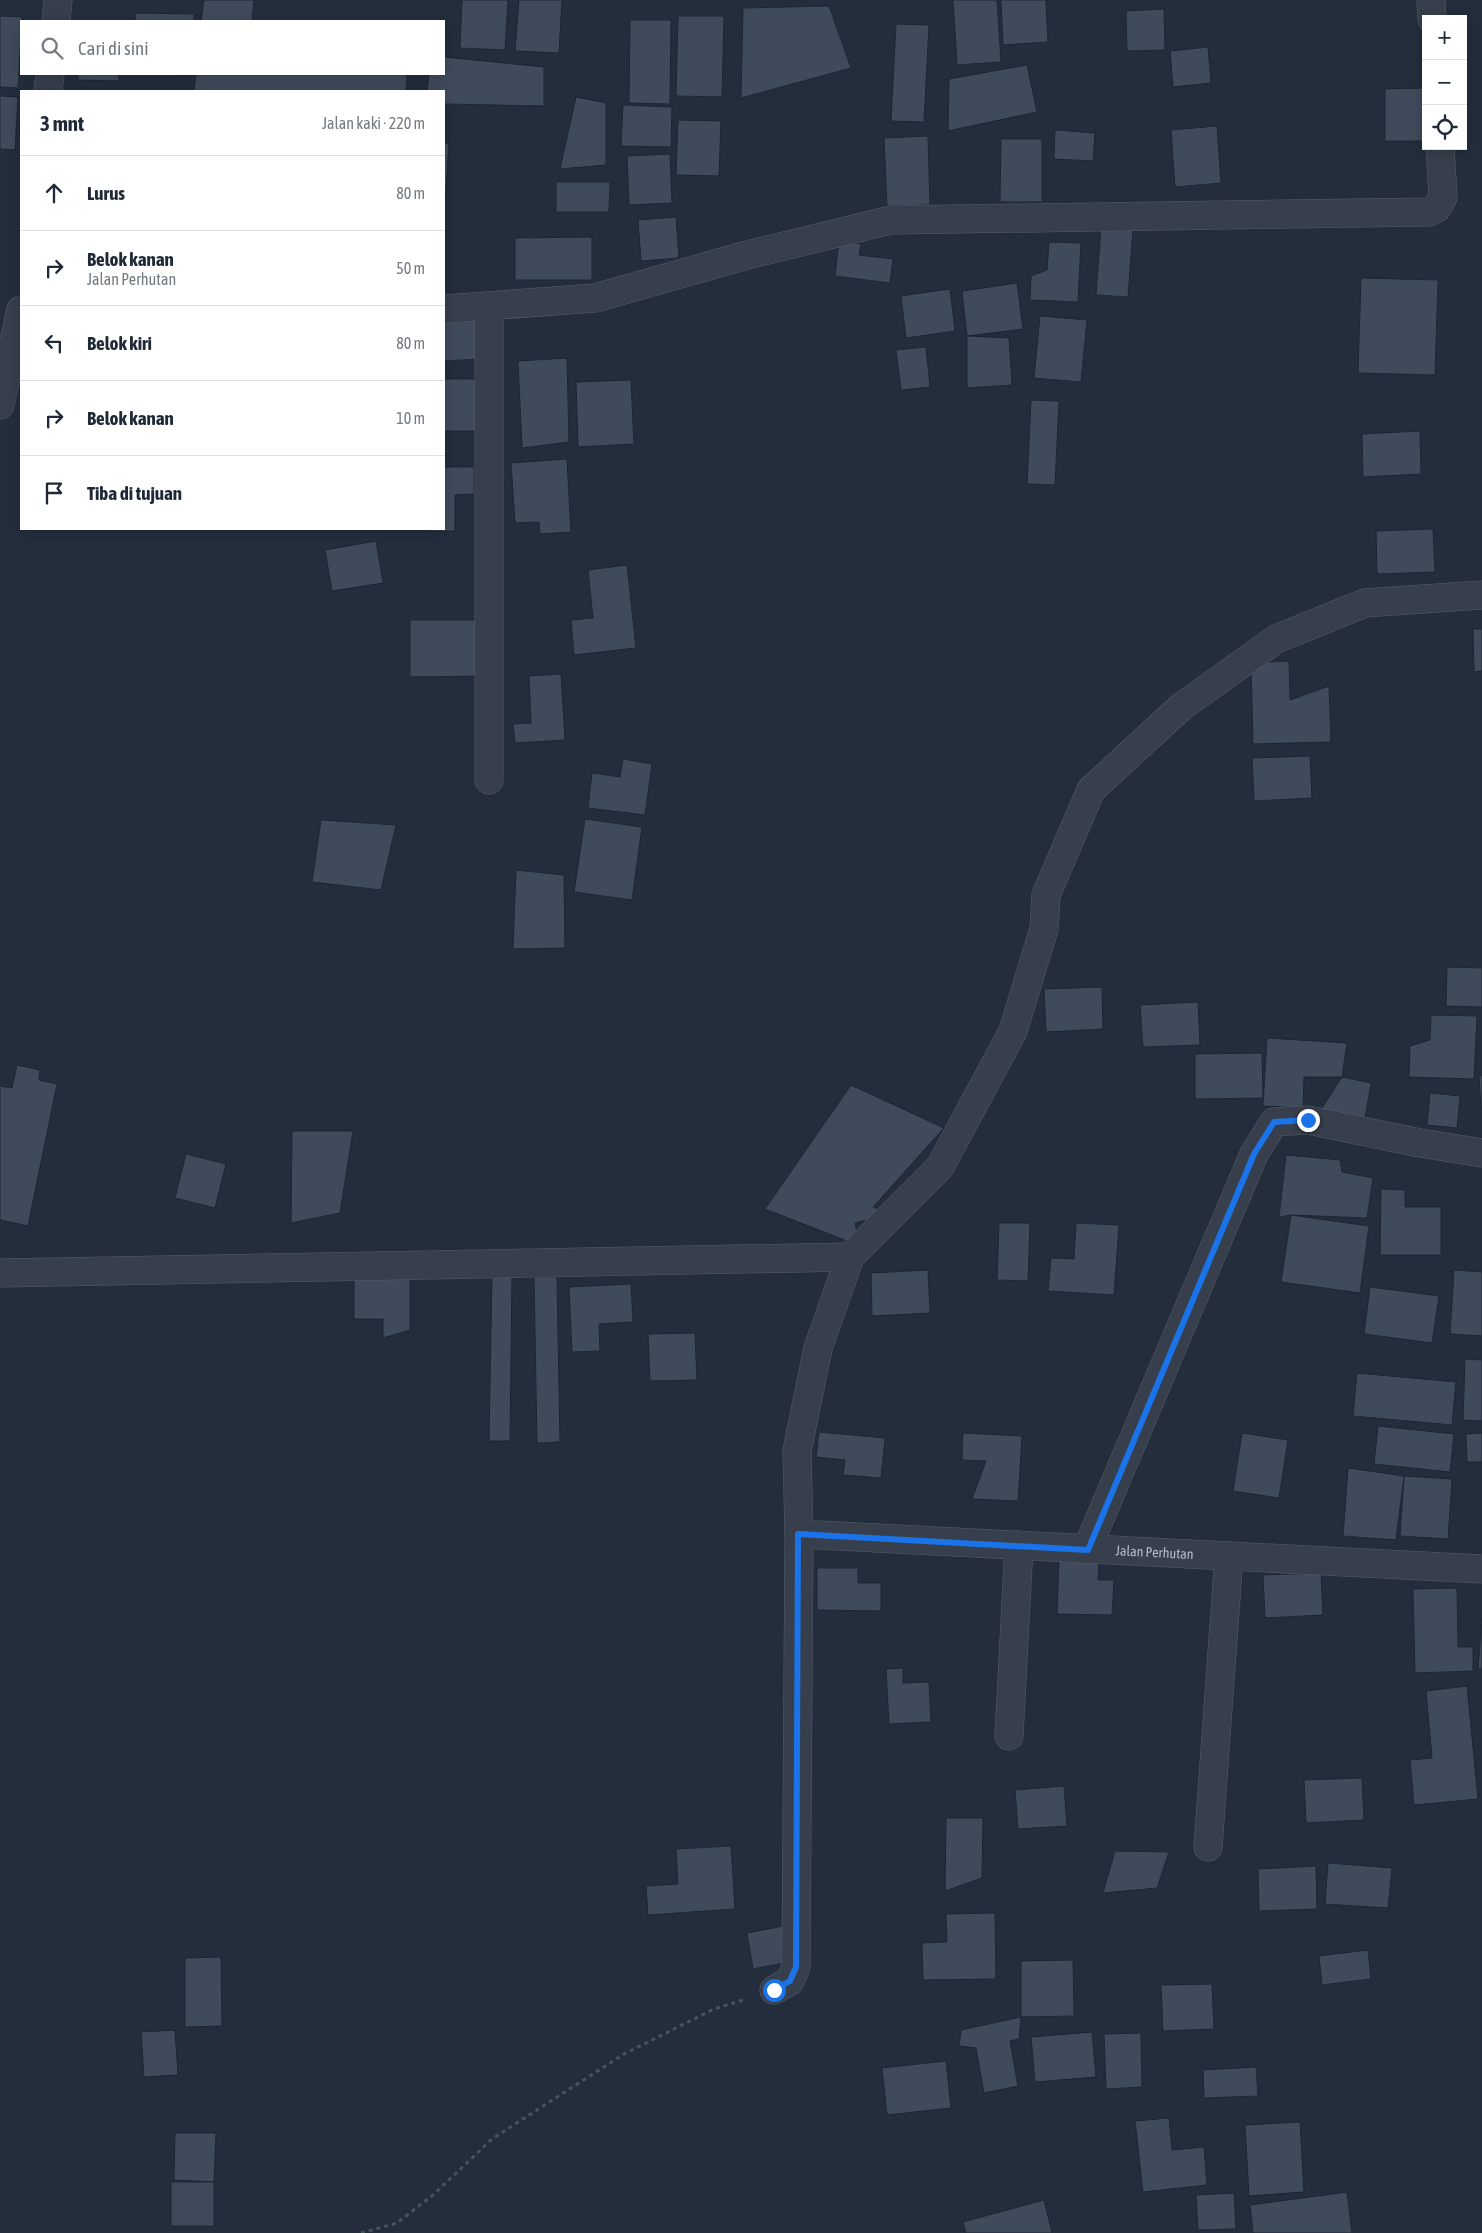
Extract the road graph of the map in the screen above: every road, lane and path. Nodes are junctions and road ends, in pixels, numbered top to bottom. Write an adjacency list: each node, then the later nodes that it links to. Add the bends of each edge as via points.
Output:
1 (58, 0): 4 (street)
2 (1431, 0): 3 (street)
3 (1432, 15)
4 (56, 20)
5 (50, 75): 6 (street)
6 (48, 90)
7 (1440, 150): 8 (street, via 1443,197 1437,208 1429,212 891,220 748,255 595,298)
8 (489, 306): 9 (street); 13 (street)
9 (445, 309)
10 (20, 315): 11 (street)
11 (0, 406)
12 (1482, 595): 15 (street, via 1365,603 1276,639 1181,706 1091,790 1046,895 1044,929 1013,1031 940,1167)
13 (489, 780)
14 (1482, 1153): 19 (street, via 1308,1120 1274,1122 1254,1154)
15 (850, 1257): 16 (street); 17 (street, via 818,1348 797,1450)
16 (0, 1273)
17 (798, 1534): 18 (street, Jalan Perhutan); 24 (street, via 796,1967 790,1981)
18 (1019, 1545): 19 (street, Jalan Perhutan); 22 (street)
19 (1088, 1550): 20 (street, Jalan Perhutan)
20 (1230, 1556): 21 (street, Jalan Perhutan); 23 (street)
21 (1482, 1569)
22 (1009, 1736)
23 (1208, 1847)
24 (774, 1990): 25 (path, via 714,2009 624,2054 492,2139 433,2195 397,2223)
25 (361, 2233)

